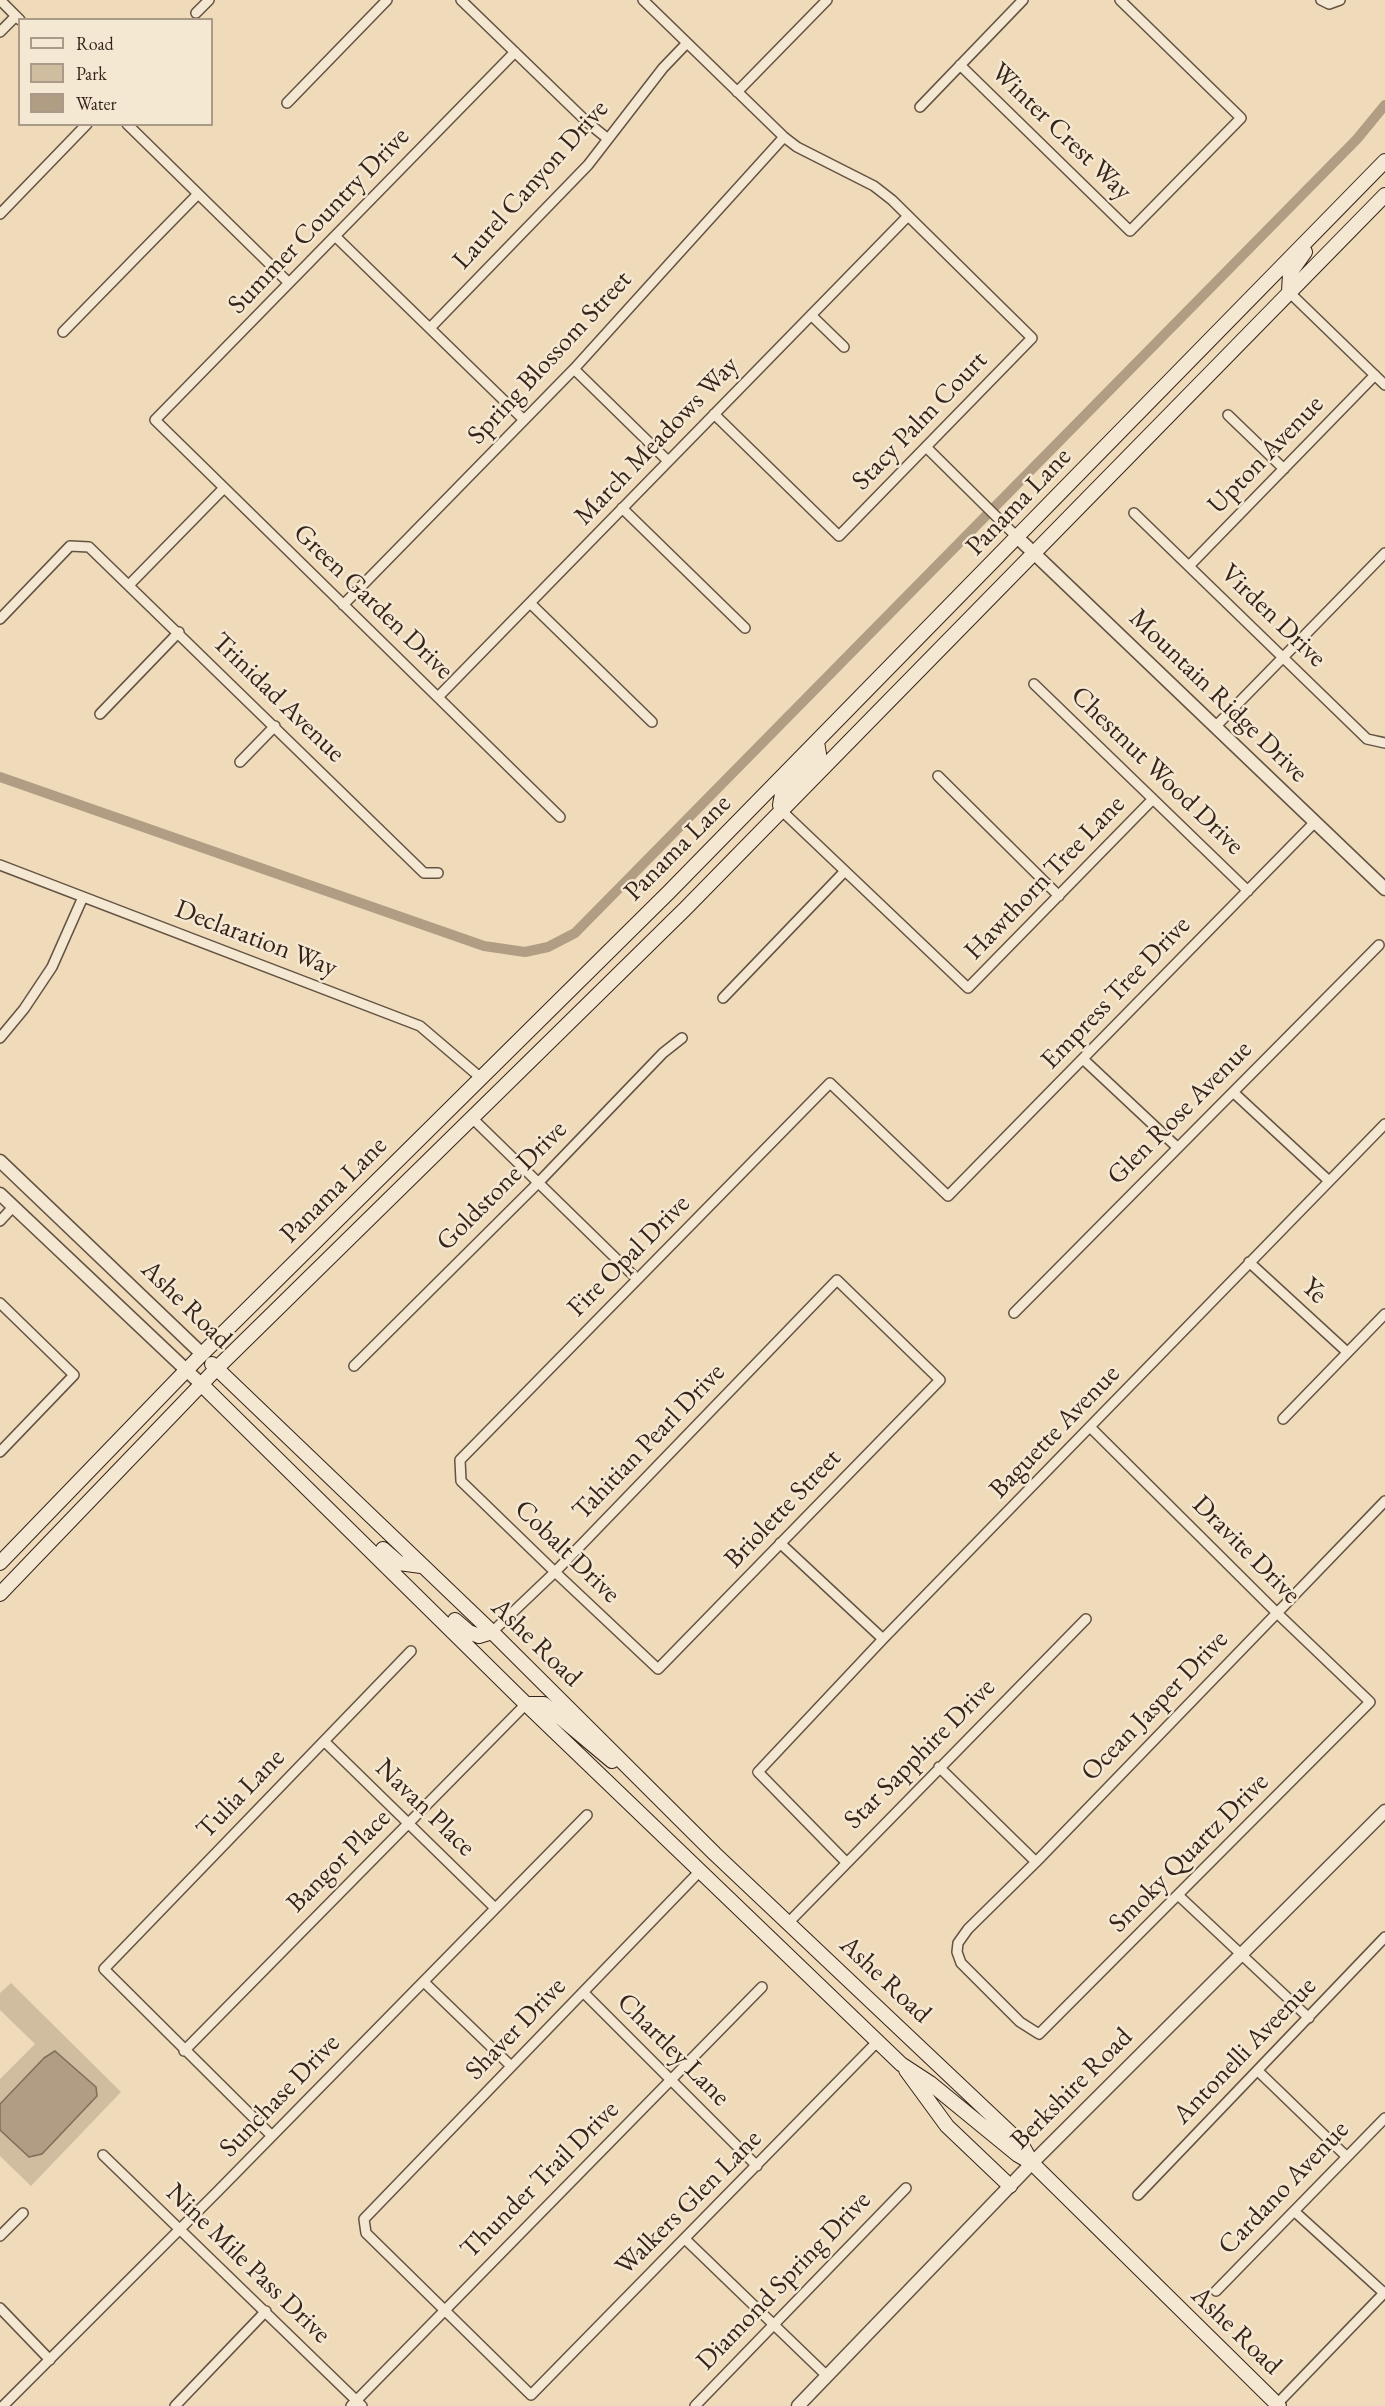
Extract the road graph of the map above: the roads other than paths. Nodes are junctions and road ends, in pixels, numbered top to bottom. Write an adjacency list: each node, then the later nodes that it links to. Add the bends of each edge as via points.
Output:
1 (0, 0): 12 (street)
2 (209, 0): 11 (street)
3 (387, 0): 18 (street)
4 (461, 0): 15 (street)
5 (643, 0): 14 (street)
6 (827, 0): 17 (street)
7 (1023, 0): 16 (street)
8 (1120, 0): 16 (street, Winter Crest Way, via 1241,118 1130,231)
9 (1321, 0): 10 (street, via 1329,4)
10 (1340, 0)
11 (196, 14)
12 (18, 18): 13 (street)
13 (0, 32)
14 (687, 43): 17 (street); 23 (street, Laurel Canyon Drive)
15 (514, 52): 23 (street); 30 (street, Summer Country Drive)
16 (960, 65): 19 (street)
17 (737, 92): 22 (street)
18 (287, 103)
19 (920, 107)
20 (85, 126): 27 (street)
21 (129, 126): 25 (street)
22 (784, 137): 28 (street, via 874,186); 37 (street, Spring Blossom Street)
23 (608, 139): 34 (street, Laurel Canyon Drive, via 578,176)
24 (1385, 161): 29 (main road, Panama Lane)
25 (198, 194): 31 (street); 35 (street)
26 (1385, 195): 32 (main road, Panama Lane)
27 (0, 214)
28 (908, 216): 33 (street, March Meadows Way); 44 (street, Stacy Palm Court, via 1032,338)
29 (1329, 218): 32 (main road, via 1290,273); 50 (main road, Panama Lane)
30 (335, 236): 31 (street, Summer Country Drive); 34 (street)
31 (289, 283): 42 (street, Summer Country Drive)
32 (1289, 292): 38 (street); 52 (main road, Panama Lane)
33 (811, 315): 36 (street); 40 (street, March Meadows Way)
34 (429, 328): 43 (street)
35 (63, 332)
36 (844, 347)
37 (574, 369): 43 (street, Spring Blossom Street); 45 (street)
38 (1375, 375): 39 (street); 46 (street, Upton Avenue)
39 (1385, 385)
40 (714, 414): 44 (street, Stacy Palm Court, via 839,536); 45 (street, March Meadows Way)
41 (1228, 415): 46 (street)
42 (155, 420): 47 (street, Green Garden Drive)
43 (524, 420): 56 (street, Spring Blossom Street)
44 (926, 447): 50 (street)
45 (668, 461): 48 (street, March Meadows Way)
46 (1284, 469): 53 (street, Upton Avenue)
47 (224, 488): 54 (street); 56 (street, Green Garden Drive)
48 (622, 508): 55 (street, March Meadows Way); 58 (street)
49 (1134, 513): 53 (street, Virden Drive)
50 (1018, 538): 52 (street, Mountain Ridge Drive); 67 (main road, Panama Lane)
51 (1385, 553): 60 (street)
52 (1035, 554): 66 (street, Mountain Ridge Drive); 72 (main road, Panama Lane)
53 (1189, 566): 60 (street, Virden Drive)
54 (130, 584): 57 (street, Trinidad Avenue, via 89,546 70,546); 59 (street, Trinidad Avenue)
55 (530, 603): 62 (street, March Meadows Way); 64 (street)
56 (343, 604): 62 (street, Green Garden Drive)
57 (0, 620)
58 (745, 628)
59 (179, 632): 63 (street); 65 (street, Trinidad Avenue)
60 (1283, 656): 66 (street); 68 (street, Virden Drive, via 1366,739)
61 (1034, 684): 71 (street, Chestnut Wood Drive)
62 (438, 697): 73 (street, Green Garden Drive)
63 (100, 714)
64 (652, 723)
65 (275, 726): 69 (street); 77 (street, Trinidad Avenue, via 424,873)
66 (1216, 726): 74 (street, Mountain Ridge Drive)
67 (818, 742): 72 (main road, via 819,754 782,794); 87 (main road, Panama Lane)
68 (1385, 743)
69 (240, 762)
70 (938, 776): 80 (street)
71 (1153, 799): 79 (street, Chestnut Wood Drive); 80 (street, Hawthorn Tree Lane)
72 (782, 811): 76 (street); 90 (main road, Panama Lane)
73 (560, 817)
74 (1316, 822): 78 (street, Mountain Ridge Drive); 79 (street, Empress Tree Drive)
75 (0, 865): 81 (street, Declaration Way)
76 (845, 871): 80 (street, Hawthorn Tree Lane, via 968,988); 83 (street)
77 (438, 873)
78 (1385, 889)
79 (1248, 891): 86 (street, Empress Tree Drive)
80 (1059, 896)
81 (83, 897): 84 (street, via 52,967); 87 (street, Declaration Way, via 420,1026)
82 (1378, 945): 89 (street, Glen Rose Avenue)
83 (723, 998)
84 (0, 1038)
85 (682, 1038): 95 (street, Goldstone Drive)
86 (1083, 1059): 88 (street, Empress Tree Drive, via 948,1196); 92 (street)
87 (482, 1078): 90 (main road); 106 (main road, Panama Lane)
88 (830, 1083): 100 (street, Fire Opal Drive)
89 (1233, 1092): 92 (street, Glen Rose Avenue); 94 (street)
90 (471, 1117): 95 (street); 108 (main road, Panama Lane)
91 (1385, 1124): 94 (street, Baguette Avenue)
92 (1178, 1148): 103 (street, Glen Rose Avenue)
93 (0, 1161): 106 (street, Ashe Road)
94 (1329, 1180): 99 (street, Baguette Avenue)
95 (538, 1183): 100 (street); 107 (street, Goldstone Drive)
96 (0, 1194): 97 (street, Ashe Road)
97 (13, 1207): 98 (street); 109 (street, Ashe Road)
98 (0, 1221)
99 (1250, 1262): 105 (street, Ye); 112 (street, Baguette Avenue)
100 (637, 1280): 114 (street, Fire Opal Drive)
101 (837, 1280): 117 (street, Briolette Street, via 940,1380); 120 (street, Tahitian Pearl Drive)
102 (0, 1303): 113 (street, via 74,1375)
103 (1014, 1313)
104 (1385, 1314): 105 (street)
105 (1347, 1352): 111 (street)
106 (202, 1354): 108 (main road, Ashe Road); 109 (main road, Panama Lane)
107 (354, 1366)
108 (217, 1368): 110 (main road, Panama Lane); 119 (main road, Ashe Road)
109 (186, 1371): 110 (street, Ashe Road); 118 (main road, Panama Lane)
110 (201, 1384): 116 (main road, Ashe Road); 122 (main road, Panama Lane)
111 (1282, 1419)
112 (1091, 1428): 123 (street, Dravite Drive); 126 (street, Baguette Avenue)
113 (0, 1452)
114 (460, 1460): 120 (street, Cobalt Drive, via 461,1481)
115 (1385, 1501): 123 (street, Ocean Jasper Drive)
116 (332, 1512): 119 (main road, via 348,1516 399,1563); 121 (main road, Ashe Road)
117 (780, 1543): 126 (street); 128 (street, Briolette Street)
118 (0, 1563)
119 (421, 1566): 125 (main road, Ashe Road)
120 (555, 1572): 125 (street, Tahitian Pearl Drive); 128 (street, Cobalt Drive)
121 (404, 1582): 125 (main road, via 422,1588 469,1632 479,1636); 130 (main road, Ashe Road)
122 (0, 1594)
123 (1277, 1612): 129 (street, Dravite Drive); 138 (street, Ocean Jasper Drive)
124 (1086, 1619): 132 (street, Star Sapphire Drive)
125 (492, 1632): 133 (main road, Ashe Road)
126 (884, 1639): 137 (street, Baguette Avenue, via 758,1772)
127 (411, 1651): 131 (street, Tulia Lane)
128 (658, 1669)
129 (1370, 1702): 140 (street, Smoky Quartz Drive)
130 (526, 1704): 133 (main road, via 543,1704 620,1767); 136 (street, Bangor Place); 139 (main road, Ashe Road)
131 (324, 1741): 136 (street, Navan Place); 151 (street, Tulia Lane, via 104,1969)
132 (939, 1767): 137 (street, Star Sapphire Drive); 138 (street)
133 (630, 1769): 142 (main road, Ashe Road)
134 (1385, 1811): 144 (street, Berkshire Road)
135 (587, 1815): 141 (street, Sunchase Drive)
136 (408, 1823): 141 (street, Navan Place); 151 (street, Bangor Place)
137 (845, 1862): 142 (street, Star Sapphire Drive)
138 (1036, 1862): 149 (street, Ocean Jasper Drive, via 968,1929 957,1952 961,1963 1020,2022)
139 (701, 1870): 147 (street, Shaver Drive); 150 (main road, Ashe Road)
140 (1178, 1896): 144 (street); 149 (street, Smoky Quartz Drive)
141 (495, 1908): 145 (street, Sunchase Drive)
142 (788, 1923): 160 (main road, Ashe Road, via 1021,2143)
143 (1385, 1937): 148 (street, Antonelli Aveenue)
144 (1240, 1954): 148 (street); 160 (street, Berkshire Road)
145 (424, 1982): 153 (street); 157 (street, Sunchase Drive)
146 (762, 1987): 155 (street, Thunder Trail Drive)
147 (583, 1992): 153 (street, Shaver Drive); 155 (street, Chartley Lane)
148 (1309, 2018): 154 (street, Antonelli Aveenue)
149 (1040, 2034)
150 (878, 2041): 152 (main road, Ashe Road); 161 (street, Walkers Glen Lane)
151 (184, 2051): 157 (street)
152 (901, 2064): 160 (main road, Ashe Road); 162 (main road, via 947,2126)
153 (511, 2066): 173 (street, Shaver Drive, via 364,2219 366,2233)
154 (1258, 2071): 159 (street); 164 (street, Antonelli Aveenue)
155 (671, 2080): 161 (street, Chartley Lane); 173 (street, Thunder Trail Drive)
156 (1385, 2118): 159 (street, Cardano Avenue)
157 (272, 2136): 167 (street, Sunchase Drive)
158 (103, 2155): 167 (street, Nine Mile Pass Drive)
159 (1347, 2157): 165 (street, Cardano Avenue)
160 (1032, 2163): 162 (street, Berkshire Road); 179 (main road, Ashe Road)
161 (757, 2166): 169 (street, Walkers Glen Lane)
162 (1010, 2186): 177 (street, Berkshire Road)
163 (906, 2188): 175 (street, Diamond Spring Drive)
164 (1138, 2196)
165 (1294, 2211): 170 (street, Cardano Avenue); 171 (street)
166 (23, 2213): 168 (street)
167 (180, 2230): 174 (street, Nine Mile Pass Drive); 176 (street, Sunchase Drive)
168 (0, 2236)
169 (685, 2239): 173 (street, Walkers Glen Lane, via 531,2395); 175 (street)
170 (1216, 2291)
171 (1384, 2292): 179 (street)
172 (0, 2308): 176 (street)
173 (444, 2310): 178 (street, Thunder Trail Drive)
174 (266, 2311): 178 (street, Nine Mile Pass Drive); 181 (street)
175 (774, 2324): 177 (street); 182 (street, Diamond Spring Drive)
176 (50, 2360): 180 (street, Sunchase Drive)
177 (827, 2376): 183 (street, Berkshire Road)
178 (357, 2404)
179 (1278, 2405)
180 (3, 2406)
181 (175, 2406)
182 (695, 2406)
183 (798, 2406)

